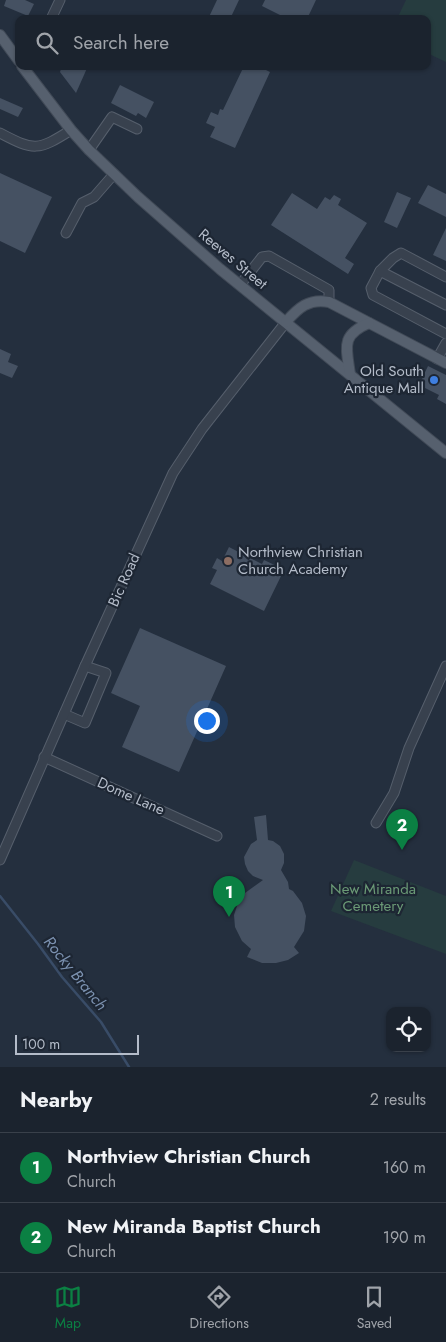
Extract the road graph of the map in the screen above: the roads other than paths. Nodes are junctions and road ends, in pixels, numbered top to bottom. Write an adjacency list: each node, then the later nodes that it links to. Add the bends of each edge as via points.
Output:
1 (60, 0): 2 (street)
2 (53, 15)
3 (0, 35): 4 (main road)
4 (15, 56)
5 (25, 70): 7 (main road, Reeves Street)
6 (137, 128): 9 (street, via 112,118)
7 (71, 130): 8 (street, via 37,147 21,144); 9 (main road, Reeves Street)
8 (0, 133)
9 (89, 150): 10 (main road, Reeves Street)
10 (114, 174): 11 (street, via 94,197 82,203); 14 (main road, Reeves Street)
11 (66, 233)
12 (380, 271): 13 (street, via 401,253); 16 (street); 19 (street, via 372,295)
13 (446, 277)
14 (240, 285): 15 (street, via 256,262 269,256 329,290); 17 (main road, Reeves Street)
15 (329, 302): 17 (main road, via 305,304); 18 (main road)
16 (446, 305)
17 (286, 322): 22 (main road, Reeves Street); 24 (street, Bic Road, via 202,429 173,473)
18 (369, 322): 21 (main road); 22 (main road, via 353,331 347,341)
19 (446, 334)
20 (446, 343): 21 (street)
21 (442, 361)
22 (350, 374): 23 (main road, Reeves Street)
23 (446, 453)
24 (85, 666): 26 (street, Bic Road); 26 (street, via 106,673 85,723)
25 (446, 666): 28 (street, via 409,748 394,793)
26 (64, 714): 27 (street, Bic Road)
27 (44, 757): 29 (street, Dome Lane); 30 (street, Bic Road)
28 (376, 823)
29 (217, 836)
30 (0, 860)

